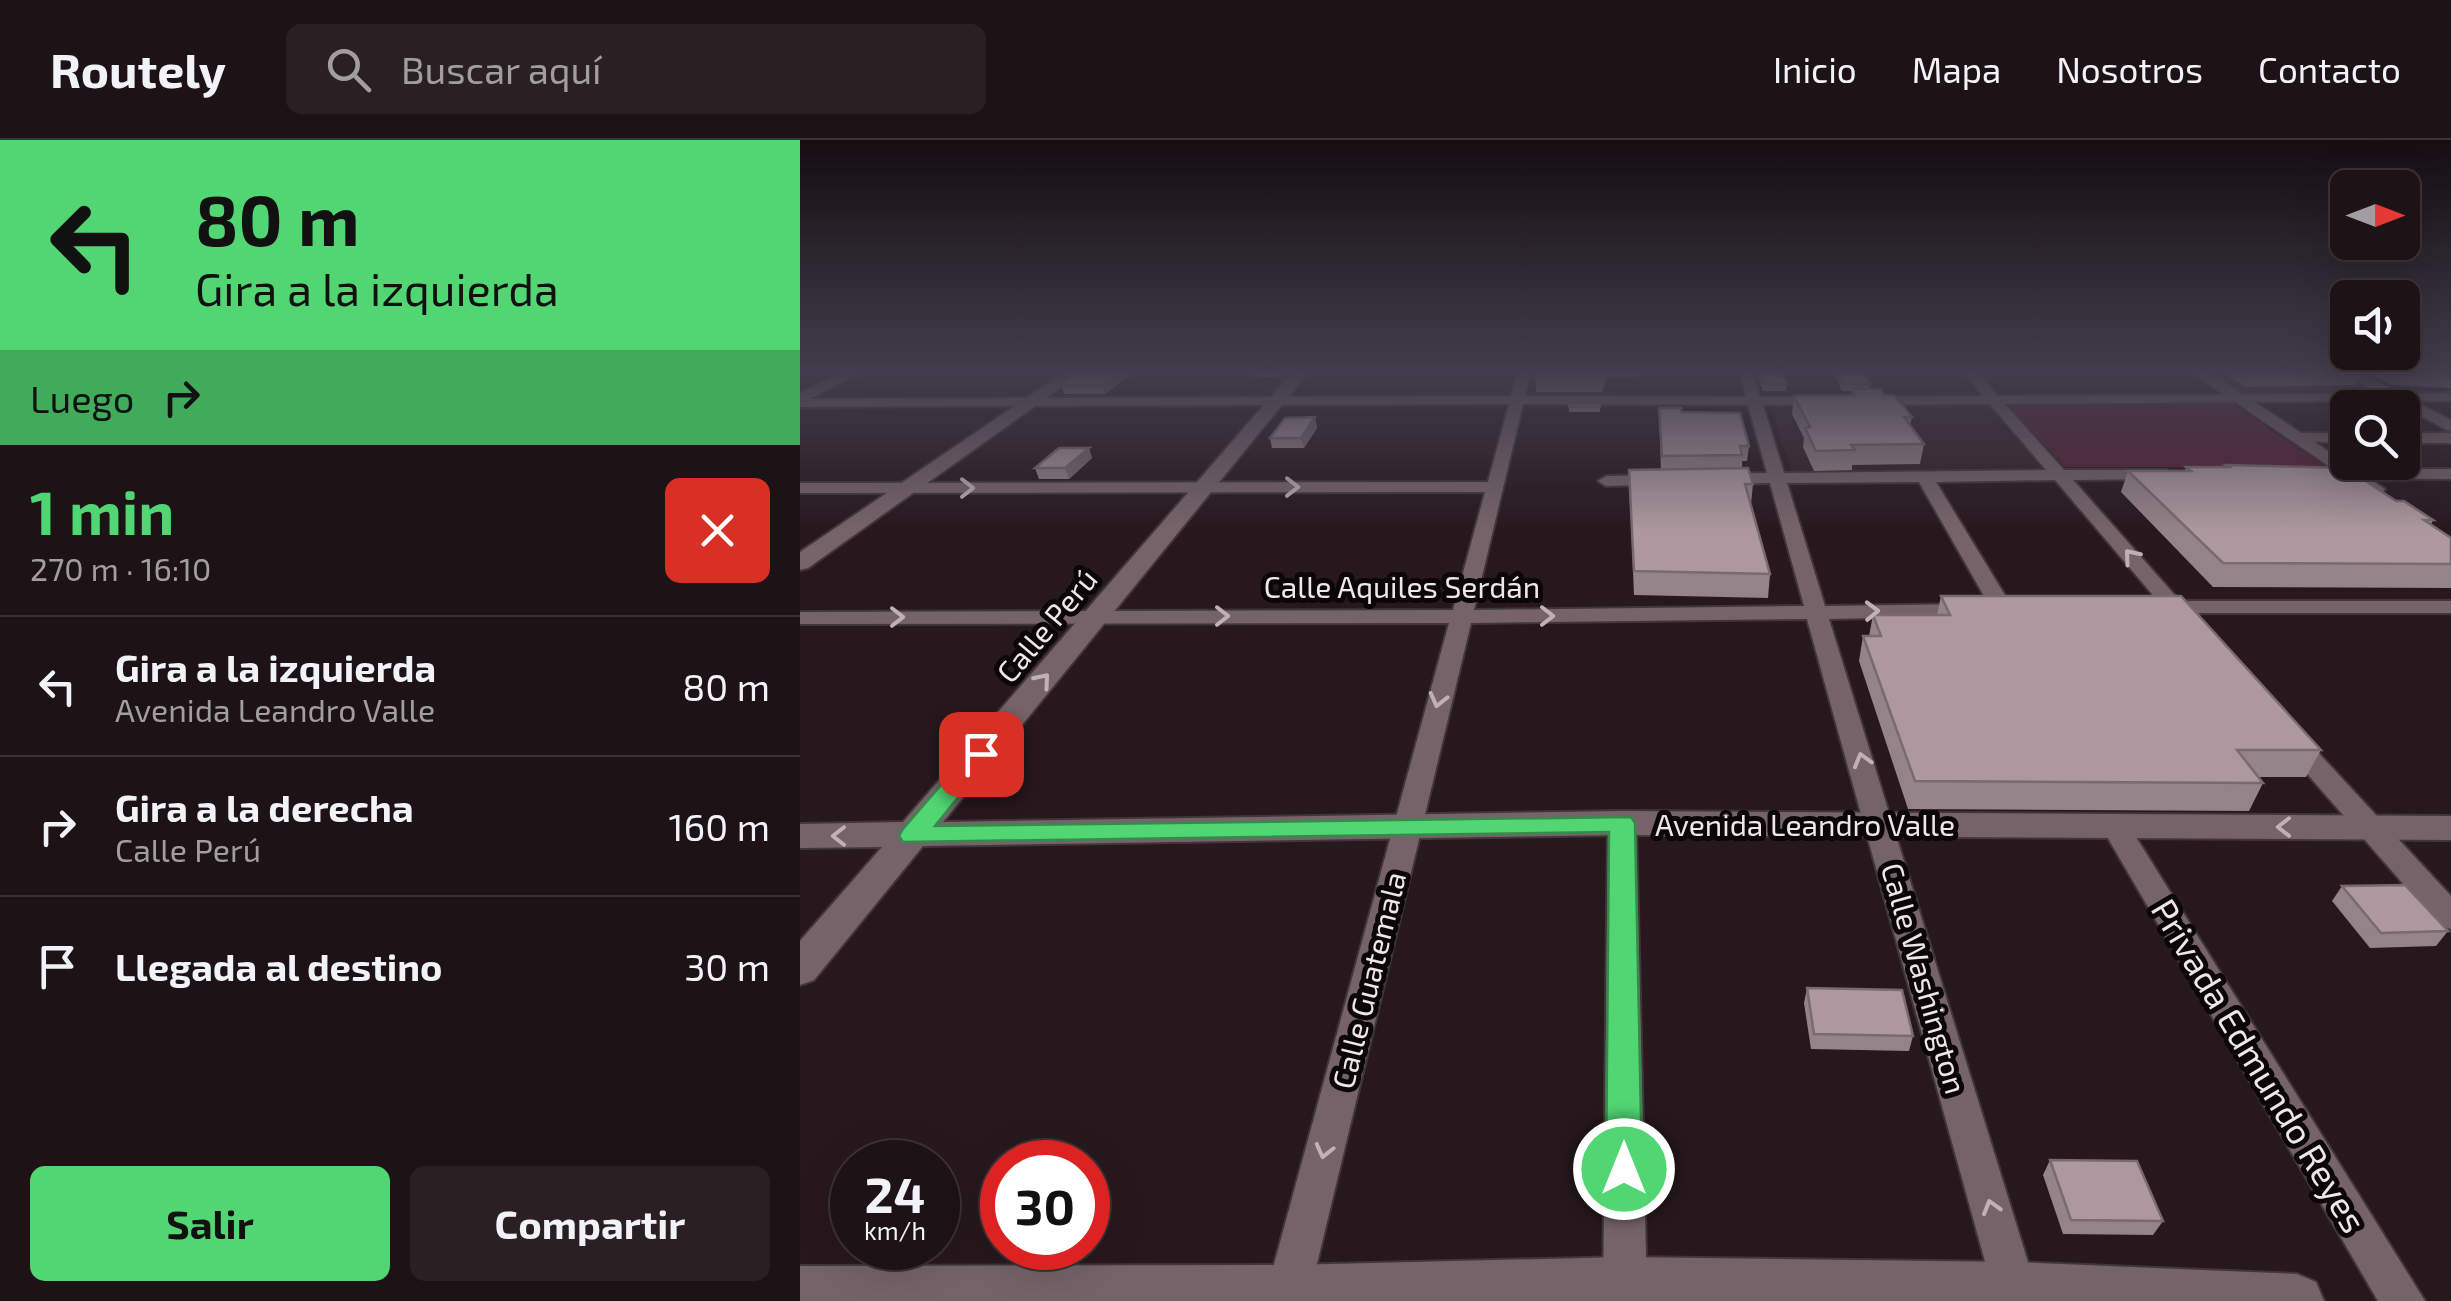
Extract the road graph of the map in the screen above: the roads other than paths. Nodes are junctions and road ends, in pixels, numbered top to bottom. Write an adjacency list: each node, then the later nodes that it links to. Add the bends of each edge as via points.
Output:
1 (1002, 423): 26 (main road)
2 (1257, 423): 27 (main road, Calle Perú)
3 (1510, 423): 24 (street, Calle Guatemala)
4 (1761, 423): 19 (street, Calle Washington)
5 (2014, 423): 12 (street)
6 (2276, 423): 7 (main road)
7 (2298, 438): 8 (street); 11 (main road)
8 (2330, 438)
9 (2420, 438): 10 (street)
10 (2451, 438)
11 (2330, 459)
12 (2061, 474): 13 (street); 18 (street); 30 (street, one-way to 12)
13 (2178, 474)
14 (2314, 474): 15 (street)
15 (2330, 474)
16 (2420, 474): 17 (street)
17 (2451, 474)
18 (1925, 477): 19 (street); 33 (street, Calle Aquiles Serdán, one-way to 18, via 2013,610)
19 (1778, 478): 21 (street); 33 (street, Calle Washington)
20 (1682, 480): 23 (street)
21 (1702, 480)
22 (2361, 480): 28 (main road)
23 (1606, 481)
24 (1495, 487): 27 (street, one-way to 24); 34 (street, Calle Guatemala)
25 (800, 488): 26 (street)
26 (908, 488): 27 (street, one-way to 27); 29 (main road)
27 (1204, 488): 35 (main road, Calle Perú)
28 (2385, 496)
29 (800, 562)
30 (2174, 607): 31 (street); 32 (street); 37 (street)
31 (2451, 607)
32 (2136, 608)
33 (1819, 612): 34 (street, Calle Aquiles Serdán, one-way to 33); 39 (street, Calle Washington, one-way to 33)
34 (1459, 616): 35 (street, Calle Aquiles Serdán, one-way to 34); 41 (street, Calle Guatemala, one-way to 41)
35 (1096, 617): 36 (street, Calle Aquiles Serdán, one-way to 35); 46 (main road, Calle Perú, one-way to 35)
36 (800, 618)
37 (2193, 628)
38 (2276, 723): 42 (street)
39 (1880, 822): 40 (main road, Avenida Leandro Valle); 43 (main road, Avenida Leandro Valle); 51 (street, Calle Washington, one-way to 39)
40 (1622, 823): 41 (main road, Avenida Leandro Valle); 49 (street)
41 (1407, 825): 46 (main road, Avenida Leandro Valle); 52 (street, Calle Guatemala, one-way to 52)
42 (2369, 827): 43 (main road, Avenida Leandro Valle, one-way to 43); 44 (main road, Avenida Leandro Valle); 47 (street)
43 (2116, 828): 54 (street, Privada Edmundo Reyes)
44 (2451, 828)
45 (800, 836): 46 (main road, Avenida Leandro Valle, one-way to 45)
46 (912, 836): 48 (main road, Calle Perú)
47 (2451, 918)
48 (800, 969)
49 (1625, 1293): 51 (main road); 52 (main road)
50 (800, 1294): 52 (main road)
51 (2016, 1295): 53 (main road)
52 (1287, 1296)
53 (2297, 1301)
54 (2403, 1301)

